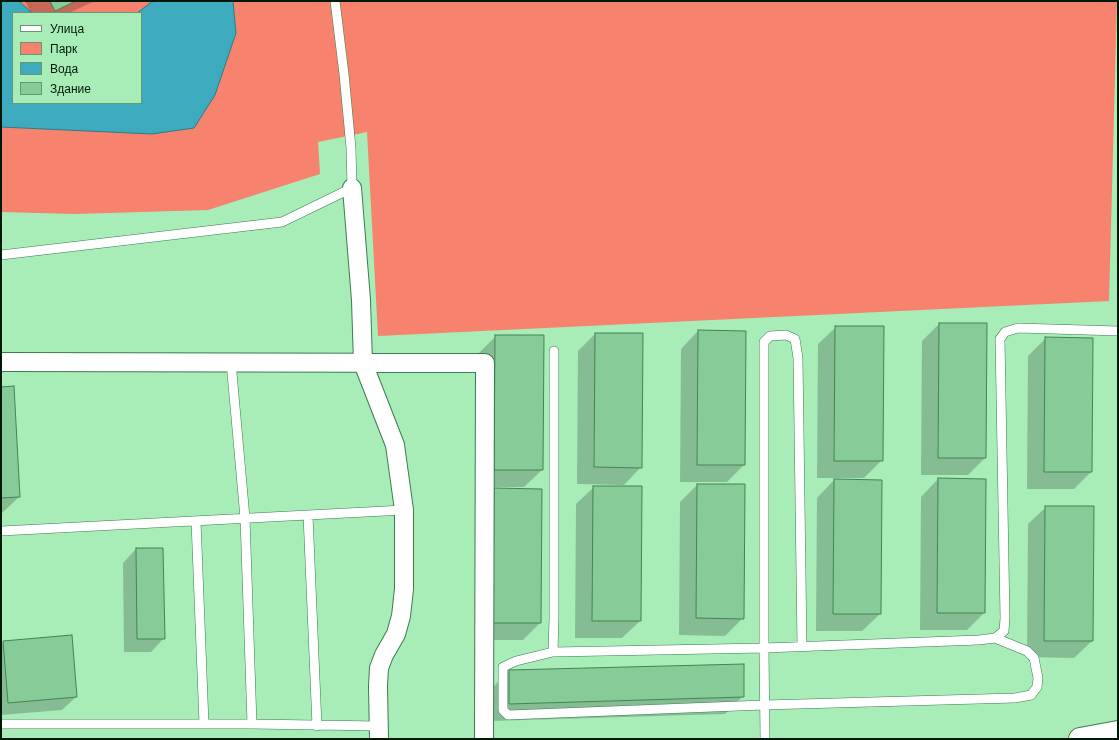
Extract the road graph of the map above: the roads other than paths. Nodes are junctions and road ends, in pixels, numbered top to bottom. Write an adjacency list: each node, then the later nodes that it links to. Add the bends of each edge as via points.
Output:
1 (335, 1): 2 (lane, via 351,148)
2 (352, 188): 3 (lane, via 282,222); 8 (street)
3 (1, 255)
4 (1118, 331): 14 (lane, via 1018,328 1005,332 1000,339 1005,618 1004,631)
5 (554, 351): 17 (lane)
6 (1, 362): 7 (street)
7 (231, 362): 8 (street); 11 (lane)
8 (363, 363): 9 (street, via 395,445); 25 (street, via 485,363)
9 (404, 510): 10 (lane); 23 (street, via 404,589 401,616 396,634 379,668)
10 (308, 515): 11 (lane); 22 (lane)
11 (245, 518): 12 (lane); 21 (lane)
12 (196, 521): 13 (lane); 20 (lane)
13 (1, 531)
14 (995, 638): 15 (lane); 18 (lane, via 1027,650 1034,658 1038,678 1037,687 1031,695 1014,698)
15 (802, 646): 16 (lane); 16 (lane, via 798,358 795,339 786,335 770,336 764,342)
16 (764, 648): 17 (lane); 18 (lane)
17 (553, 652): 18 (lane, via 516,661 503,667 503,710 508,715)
18 (764, 705): 26 (lane)
19 (1, 724): 20 (lane)
20 (204, 724): 21 (lane)
21 (252, 724): 22 (lane)
22 (317, 726): 23 (lane)
23 (379, 732)
24 (1118, 732): 27 (main road)
25 (484, 739)
26 (765, 739)
27 (1080, 739)

